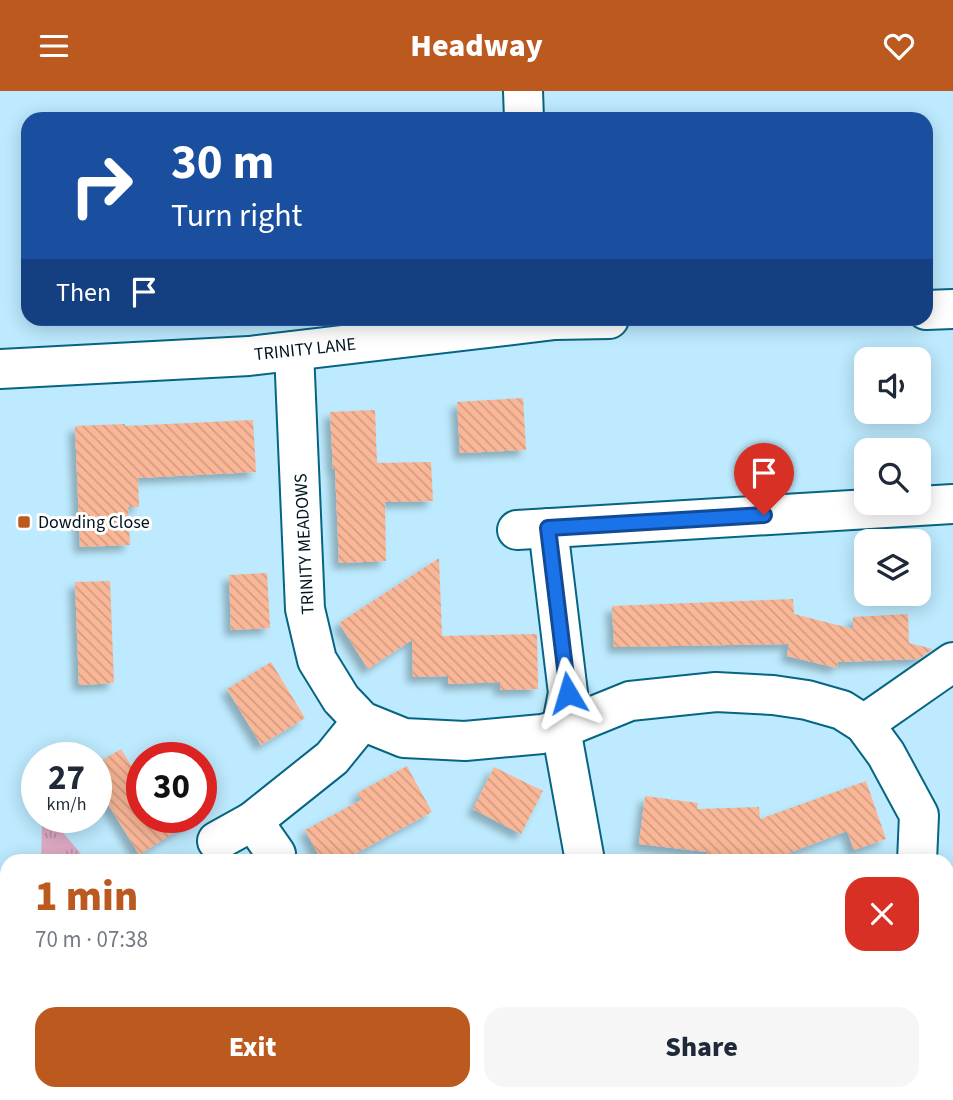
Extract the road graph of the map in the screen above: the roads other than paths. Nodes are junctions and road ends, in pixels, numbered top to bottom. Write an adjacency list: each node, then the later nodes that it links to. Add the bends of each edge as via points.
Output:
1 (523, 91): 2 (street)
2 (524, 112)
3 (953, 309): 4 (street)
4 (933, 310)
5 (490, 326): 6 (street, TRINITY LANE)
6 (294, 351): 7 (street, TRINITY LANE); 10 (street, TRINITY MEADOWS, via 305,609 317,660 341,699)
7 (0, 369)
8 (953, 504): 12 (street, via 533,529 568,693)
9 (953, 662): 11 (street)
10 (362, 721): 12 (street, TRINITY MEADOWS, via 404,738 465,741); 13 (street, via 332,758)
11 (864, 724): 12 (street, TRINITY MEADOWS, via 842,710 807,700 716,692 630,701); 17 (street, TRINITY MEADOWS, via 919,815)
12 (561, 729): 16 (street)
13 (253, 821): 14 (street); 15 (street)
14 (217, 841)
15 (275, 854)
16 (585, 854)
17 (917, 854)

